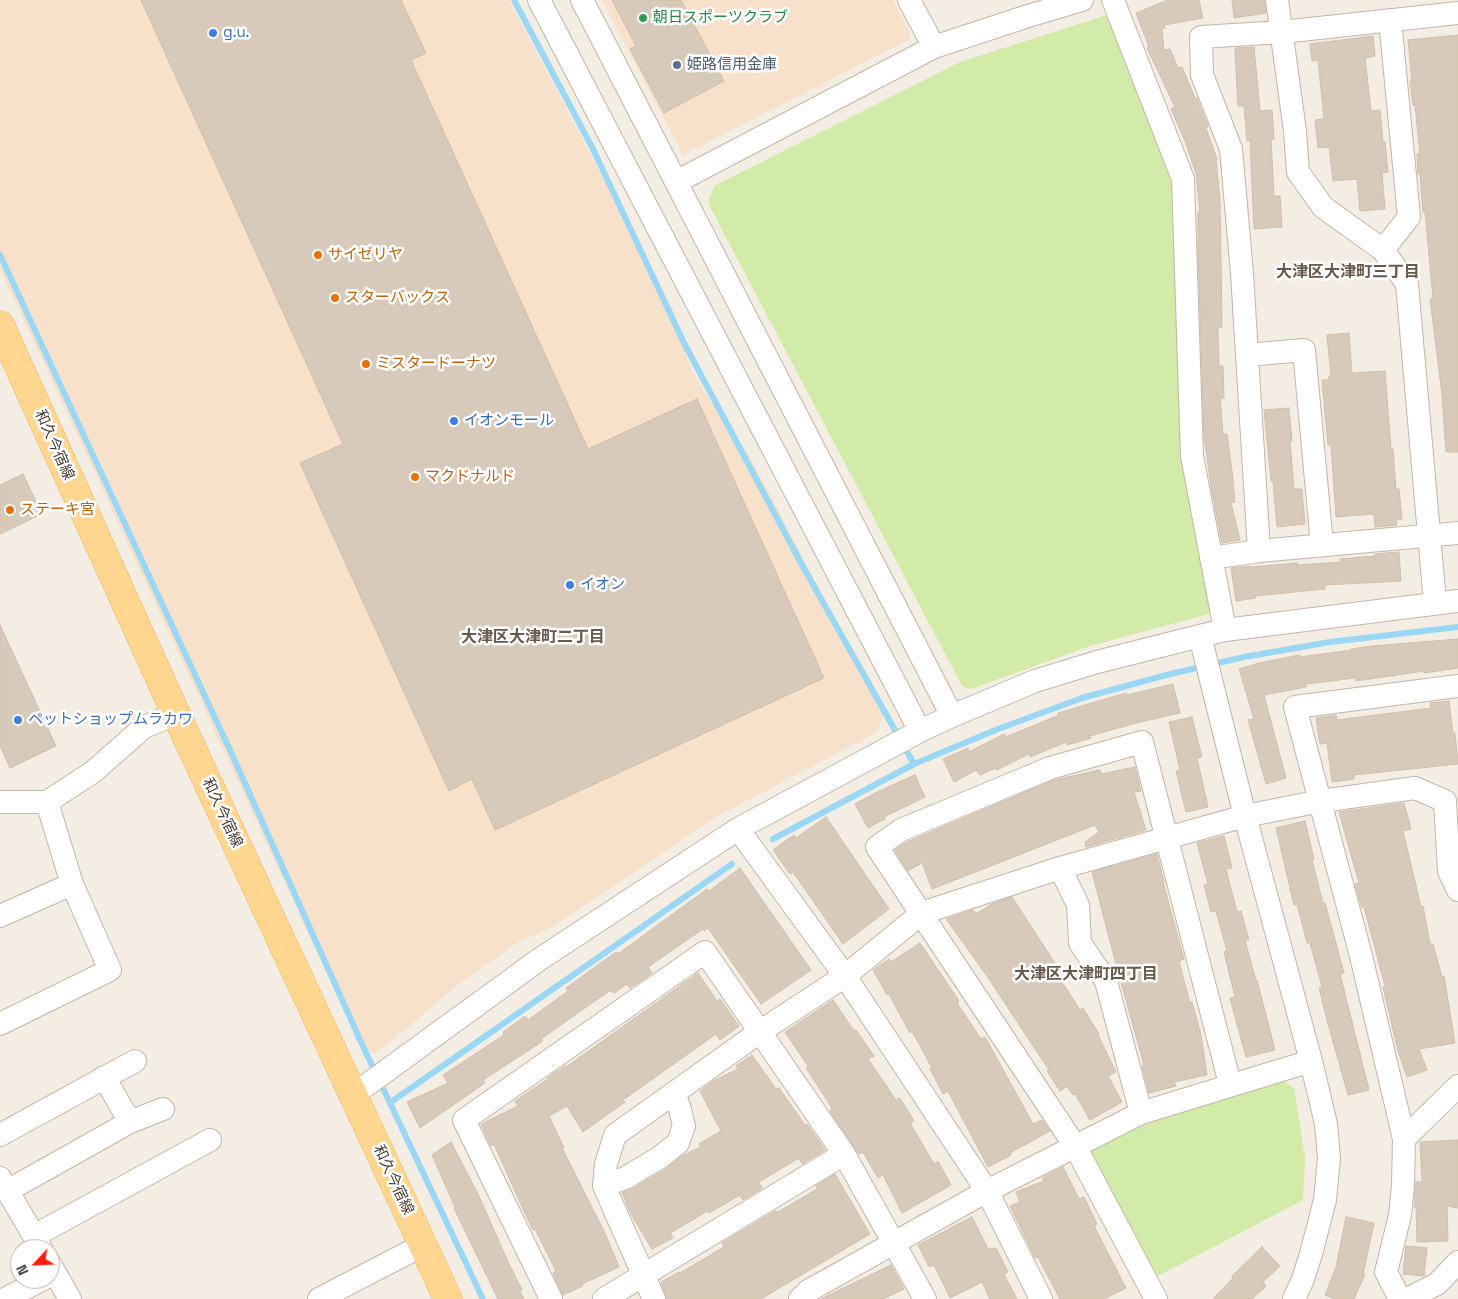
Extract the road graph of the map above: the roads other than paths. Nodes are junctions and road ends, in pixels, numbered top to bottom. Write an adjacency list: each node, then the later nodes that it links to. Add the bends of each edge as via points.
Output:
1 (539, 0): 27 (street)
2 (582, 0): 11 (street)
3 (910, 0): 10 (street)
4 (1082, 0): 10 (street)
5 (1113, 0): 19 (street, via 1183,179 1192,456)
6 (1277, 0): 9 (street)
7 (1458, 13): 8 (street)
8 (1390, 20): 9 (street); 12 (street, via 1409,217)
9 (1282, 32): 12 (street, via 1298,172 1323,206); 14 (street, via 1201,38 1202,75 1231,149)
10 (934, 47): 11 (street)
11 (676, 182): 26 (street)
12 (1383, 250): 16 (street, via 1407,284)
13 (0, 325): 25 (main road, 和久今宿線)
14 (1247, 355): 17 (street, via 1304,350); 18 (street)
15 (1458, 533): 16 (street)
16 (1430, 535): 17 (street); 21 (street)
17 (1322, 546): 18 (street)
18 (1259, 552): 19 (street)
19 (1211, 558): 22 (street)
20 (1458, 601): 21 (street)
21 (1436, 603): 22 (street)
22 (1225, 630): 23 (street)
23 (1200, 636): 26 (street, via 1035,681); 31 (street)
24 (1458, 686): 28 (street, via 1295,707)
25 (176, 714): 30 (street, via 144,727 93,772); 48 (main road, 和久今宿線)
26 (952, 716): 27 (street)
27 (920, 731): 32 (street)
28 (1321, 801): 31 (street); 36 (street, via 1415,788 1444,801 1450,871); 53 (street)
29 (0, 802): 30 (street)
30 (47, 802): 35 (street)
31 (1245, 816): 33 (street); 43 (street)
32 (738, 829): 39 (street); 48 (street, via 540,959)
33 (1166, 839): 34 (street); 37 (street, via 1142,742 1050,768 901,830 877,847); 45 (street)
34 (1060, 868): 37 (street); 50 (street, via 1078,905 1080,943 1106,981)
35 (72, 884): 38 (street); 40 (street, via 110,970)
36 (1458, 890)
37 (922, 913): 39 (street); 55 (street)
38 (0, 916)
39 (845, 976): 41 (street); 59 (street)
40 (0, 1024)
41 (761, 1032): 47 (street); 56 (street); 72 (street, via 705,952 464,1120)
42 (135, 1060): 44 (street)
43 (1311, 1061): 45 (street); 79 (street, via 1326,1124 1329,1158 1319,1226)
44 (104, 1078): 51 (street); 52 (street)
45 (1230, 1084): 50 (street)
46 (1458, 1086): 53 (street)
47 (674, 1093): 58 (street, via 616,1135 606,1164); 58 (street, via 684,1126 678,1143 625,1178)
48 (353, 1095): 63 (main road, 和久今宿線)
49 (162, 1109): 51 (street)
50 (1141, 1113): 55 (street)
51 (130, 1122): 57 (street)
52 (0, 1135)
53 (1404, 1139): 80 (street, via 1400,1215 1386,1272)
54 (210, 1140): 61 (street)
55 (1075, 1146): 59 (street); 78 (street)
56 (844, 1154): 62 (street); 65 (street)
57 (4, 1184): 60 (street)
58 (604, 1186): 65 (street)
59 (987, 1191): 62 (street); 77 (street)
60 (36, 1239)
61 (45, 1239)
62 (894, 1243): 75 (street, via 808,1291); 76 (street)
63 (423, 1244): 70 (street); 71 (main road, 和久今宿線)
64 (1458, 1262): 81 (street, via 1437,1284)
65 (643, 1276): 73 (street); 74 (street)
66 (60, 1287): 69 (street)
67 (22, 1289): 68 (street)
68 (5, 1299)
69 (70, 1299)
70 (319, 1299)
71 (448, 1299)
72 (551, 1299)
73 (604, 1299)
74 (654, 1299)
75 (800, 1299)
76 (925, 1299)
77 (1041, 1299)
78 (1156, 1299)
79 (1294, 1299)
80 (1400, 1299)
81 (1407, 1299)

